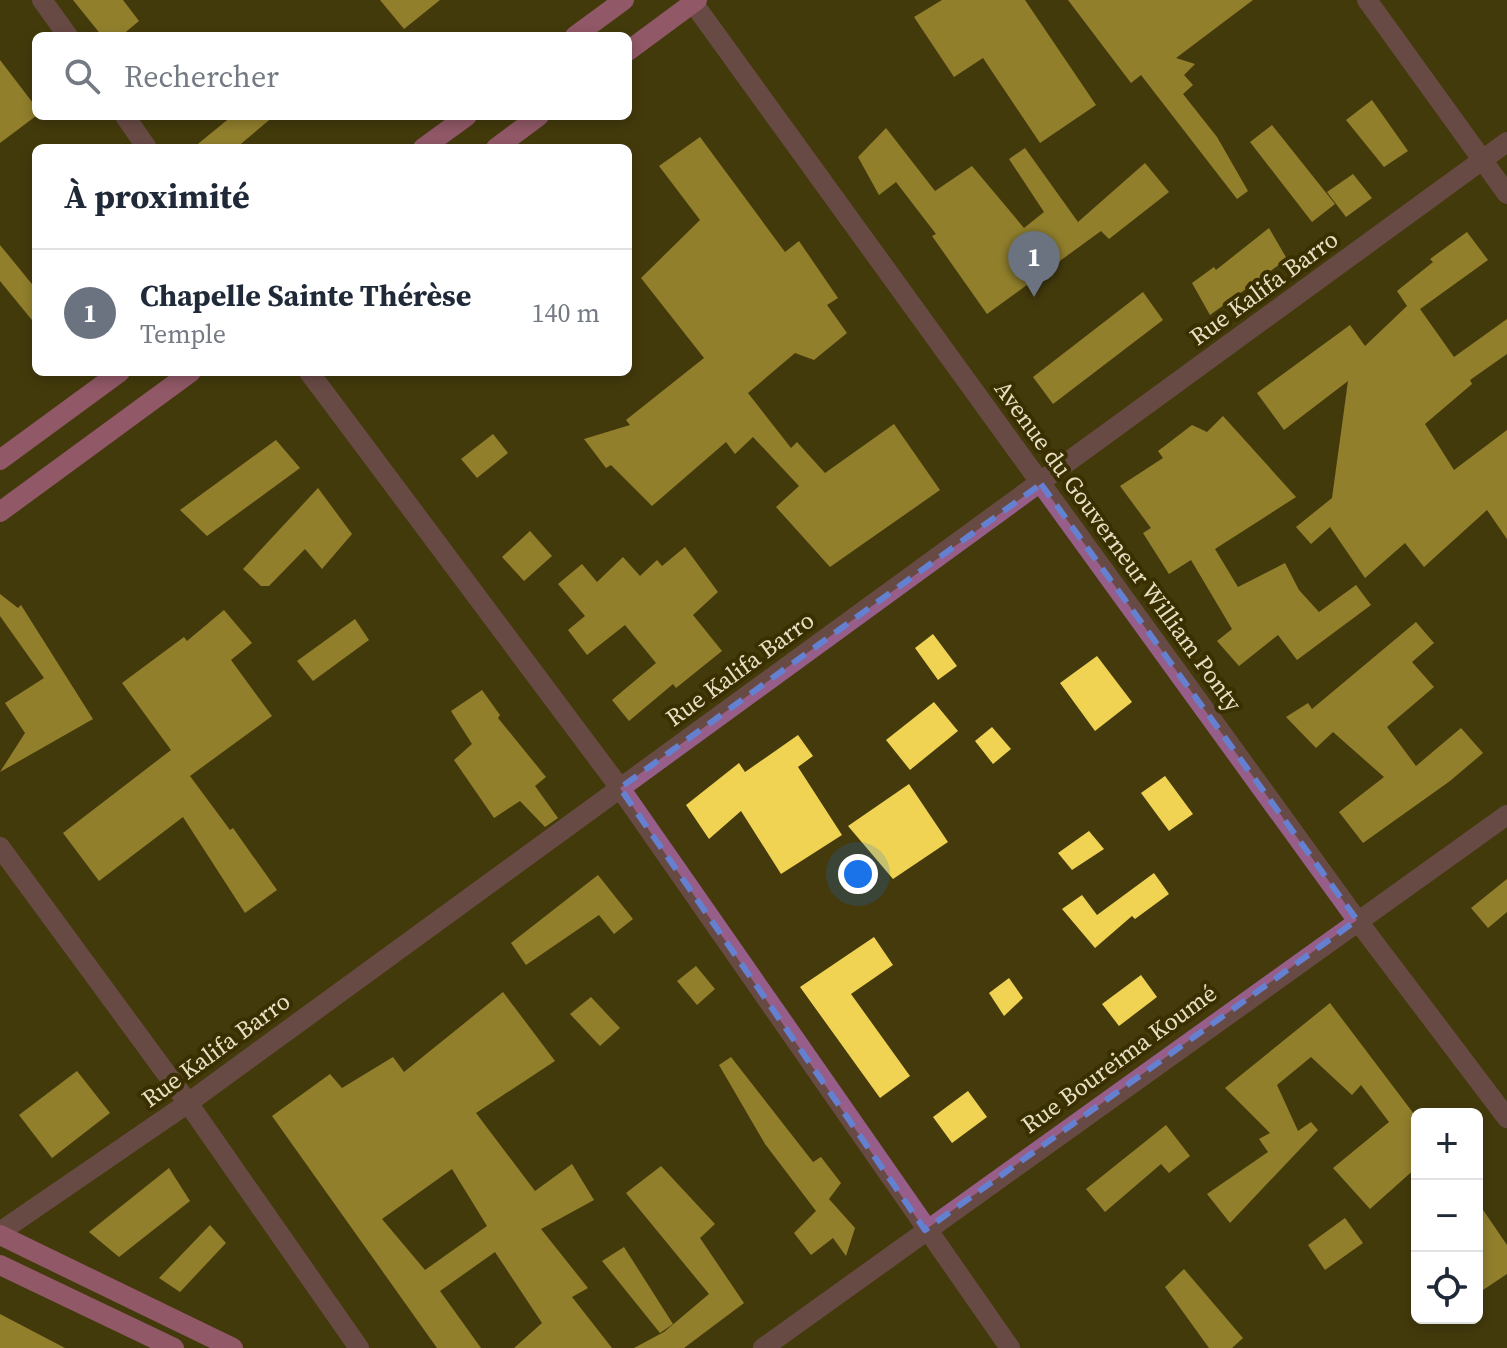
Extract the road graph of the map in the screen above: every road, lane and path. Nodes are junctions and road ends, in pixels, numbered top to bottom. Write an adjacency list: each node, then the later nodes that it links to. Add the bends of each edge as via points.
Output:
1 (42, 0): 5 (street)
2 (624, 0): 6 (main road)
3 (1367, 0): 15 (street)
4 (694, 1): 7 (main road); 21 (street, Avenue du Gouverneur William Ponty)
5 (65, 32)
6 (580, 32)
7 (632, 48)
8 (128, 120): 12 (street)
9 (462, 120): 13 (main road)
10 (534, 120): 14 (main road)
11 (1507, 142): 15 (street, Rue Kalifa Barro)
12 (144, 144)
13 (428, 144)
14 (501, 144)
15 (1482, 160): 16 (street); 21 (street, Rue Kalifa Barro)
16 (1507, 194)
17 (115, 376): 20 (main road)
18 (186, 376): 22 (main road)
19 (312, 376): 23 (street)
20 (0, 460)
21 (1041, 484): 23 (street, Rue Kalifa Barro); 26 (street, Avenue du Gouverneur William Ponty)
22 (0, 512)
23 (620, 788): 27 (street, Rue Kalifa Barro); 29 (street)
24 (1507, 815): 26 (street, Rue Boureima Koumé)
25 (0, 847): 27 (street)
26 (1357, 920): 28 (street, Avenue du Gouverneur William Ponty); 29 (street, Rue Boureima Koumé)
27 (188, 1103): 30 (street, Rue Kalifa Barro); 34 (street)
28 (1507, 1118)
29 (925, 1230): 35 (street, Rue Boureima Koumé); 36 (street)
30 (0, 1234): 33 (main road)
31 (0, 1265): 32 (main road)
32 (174, 1348)
33 (233, 1348)
34 (359, 1348)
35 (763, 1348)
36 (1010, 1348)

